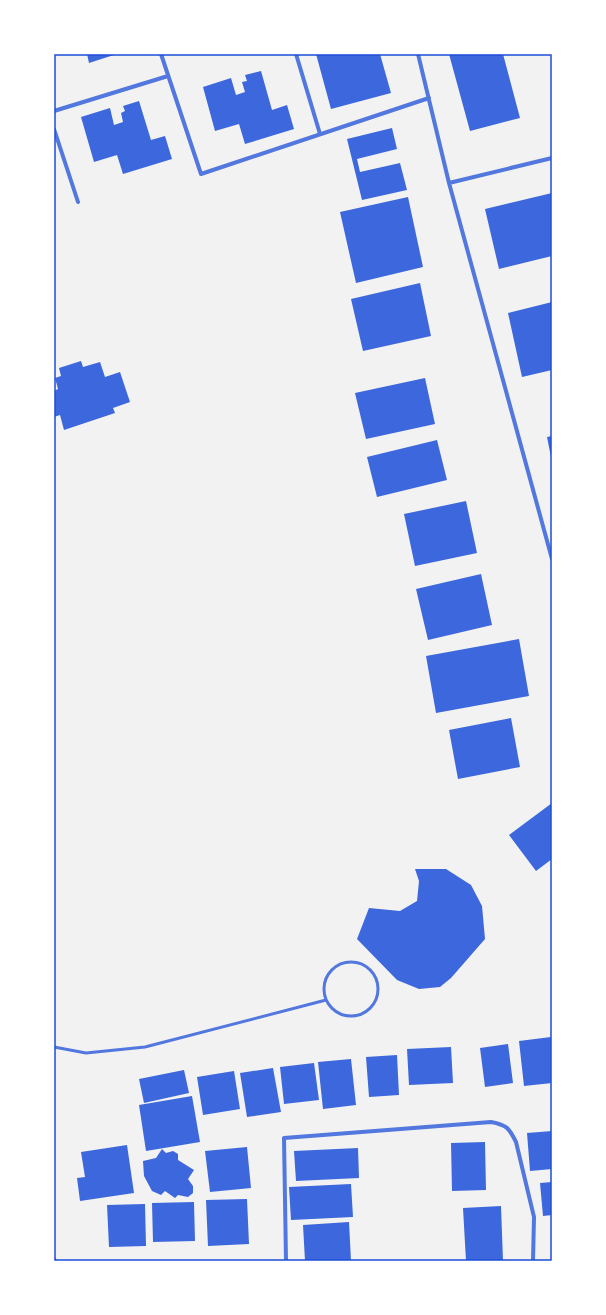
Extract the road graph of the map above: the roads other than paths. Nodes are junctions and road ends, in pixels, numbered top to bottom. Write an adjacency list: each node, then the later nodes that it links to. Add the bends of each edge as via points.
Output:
1 (161, 54): 4 (street)
2 (296, 54): 8 (street)
3 (418, 54): 5 (street)
4 (168, 76): 6 (street); 8 (street, via 201,174)
5 (429, 98): 8 (street); 10 (street)
6 (54, 111)
7 (54, 130): 11 (street)
8 (320, 134)
9 (552, 158): 10 (street)
10 (449, 183): 12 (street)
11 (78, 202)
12 (552, 559)
13 (326, 1000): 13 (lane, via 325,982 334,968 342,963 360,964 374,975 378,992 371,1008 364,1014 346,1016 338,1013); 14 (lane, via 145,1047 86,1053)
14 (54, 1047)
15 (286, 1261): 16 (street, via 284,1138 491,1122 504,1124 516,1142 534,1218)
16 (534, 1261)

